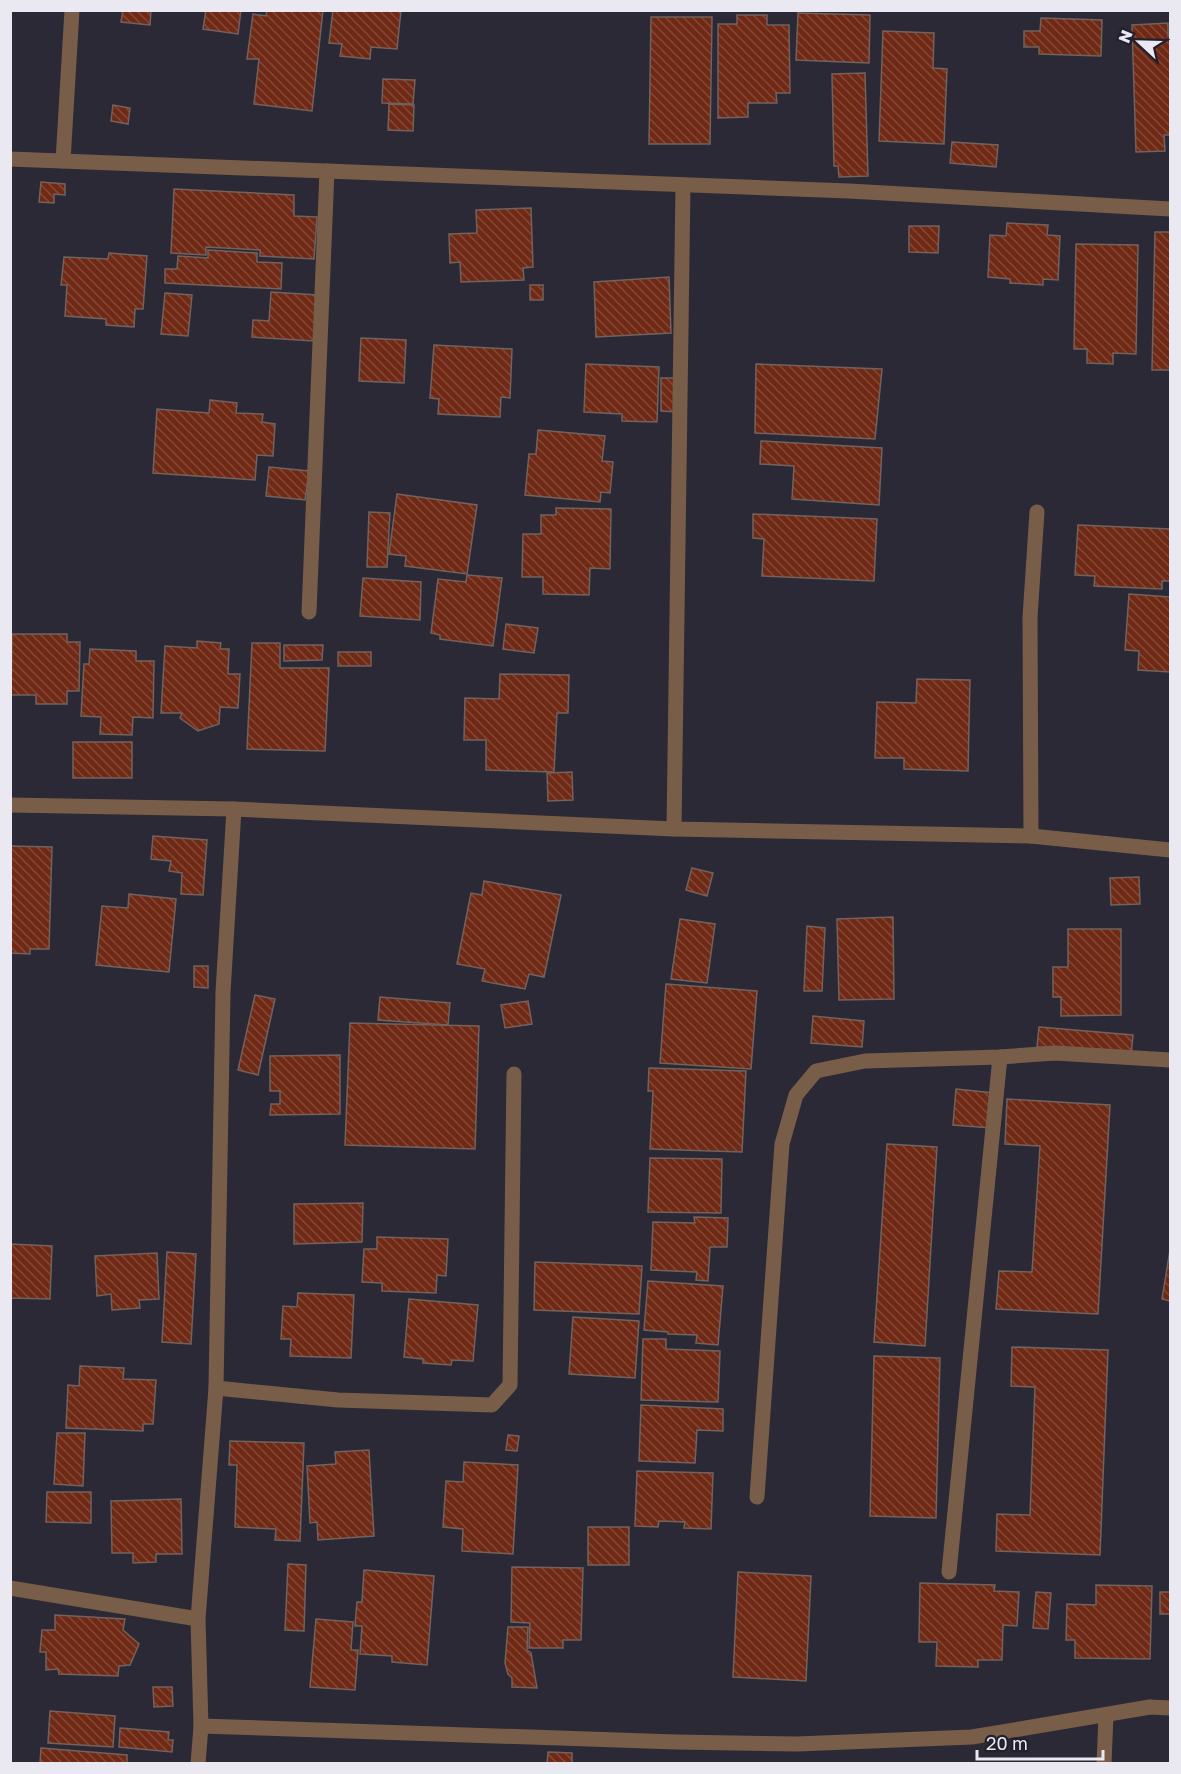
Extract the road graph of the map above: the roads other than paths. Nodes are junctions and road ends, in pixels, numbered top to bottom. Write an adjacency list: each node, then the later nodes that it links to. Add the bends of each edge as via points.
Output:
1 (72, 10): 3 (street)
2 (10, 159): 3 (street)
3 (63, 161): 4 (street)
4 (327, 171): 5 (street); 8 (street)
5 (683, 185): 6 (street); 11 (street)
6 (1170, 209)
7 (1037, 512): 12 (street, via 1030,617)
8 (309, 612)
9 (10, 805): 10 (street)
10 (234, 809): 11 (street); 17 (street, via 223,993)
11 (674, 829): 12 (street)
12 (1031, 836): 13 (street)
13 (1170, 850)
14 (1000, 1057): 15 (street, via 1055,1053); 18 (street, via 865,1061 816,1071 796,1095 782,1144); 19 (street)
15 (1170, 1060)
16 (514, 1074): 17 (street, via 510,1385 492,1405 338,1400)
17 (216, 1388): 21 (street)
18 (757, 1497)
19 (949, 1572)
20 (10, 1588): 21 (street)
21 (198, 1618): 24 (street)
22 (1170, 1708): 23 (street, via 1150,1707)
23 (1106, 1715): 24 (street, via 972,1737 797,1744); 26 (street)
24 (201, 1726): 25 (street)
25 (198, 1764)
26 (1104, 1764)

